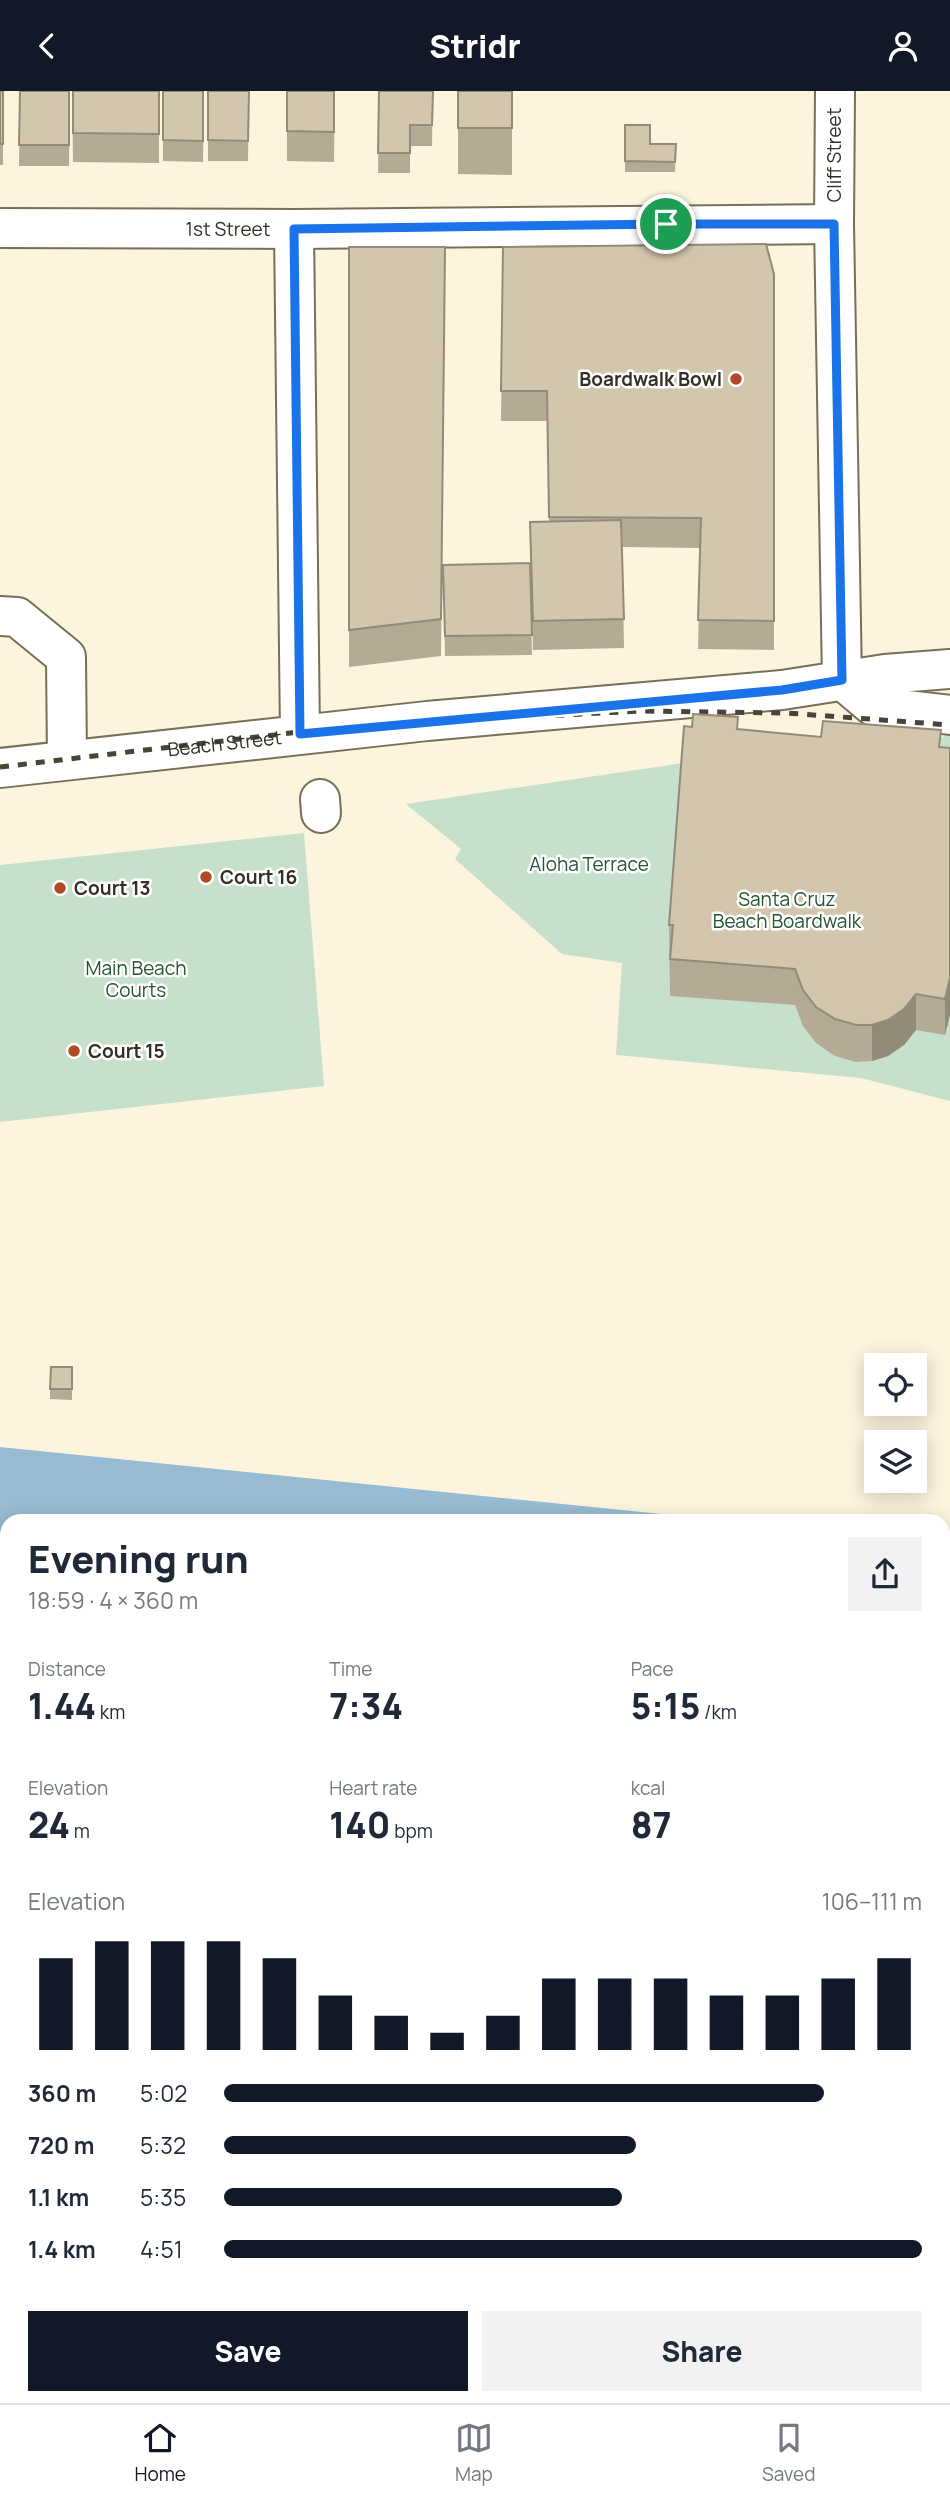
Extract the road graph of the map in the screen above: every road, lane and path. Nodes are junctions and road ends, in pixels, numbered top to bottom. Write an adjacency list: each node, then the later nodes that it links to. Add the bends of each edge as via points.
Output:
1 (835, 91): 2 (street, Cliff Street)
2 (834, 224): 4 (street, 1st Street); 7 (street, Cliff Street)
3 (0, 228): 4 (street, 1st Street)
4 (294, 229): 9 (street)
5 (0, 616): 10 (street, via 17,617 66,657)
6 (950, 669): 7 (street, Beach Street)
7 (842, 680): 8 (street, via 873,706); 9 (street, Beach Street, via 782,690)
8 (950, 715)
9 (300, 734): 10 (street, Beach Street)
10 (67, 760): 11 (street, Beach Street)
11 (0, 768)

